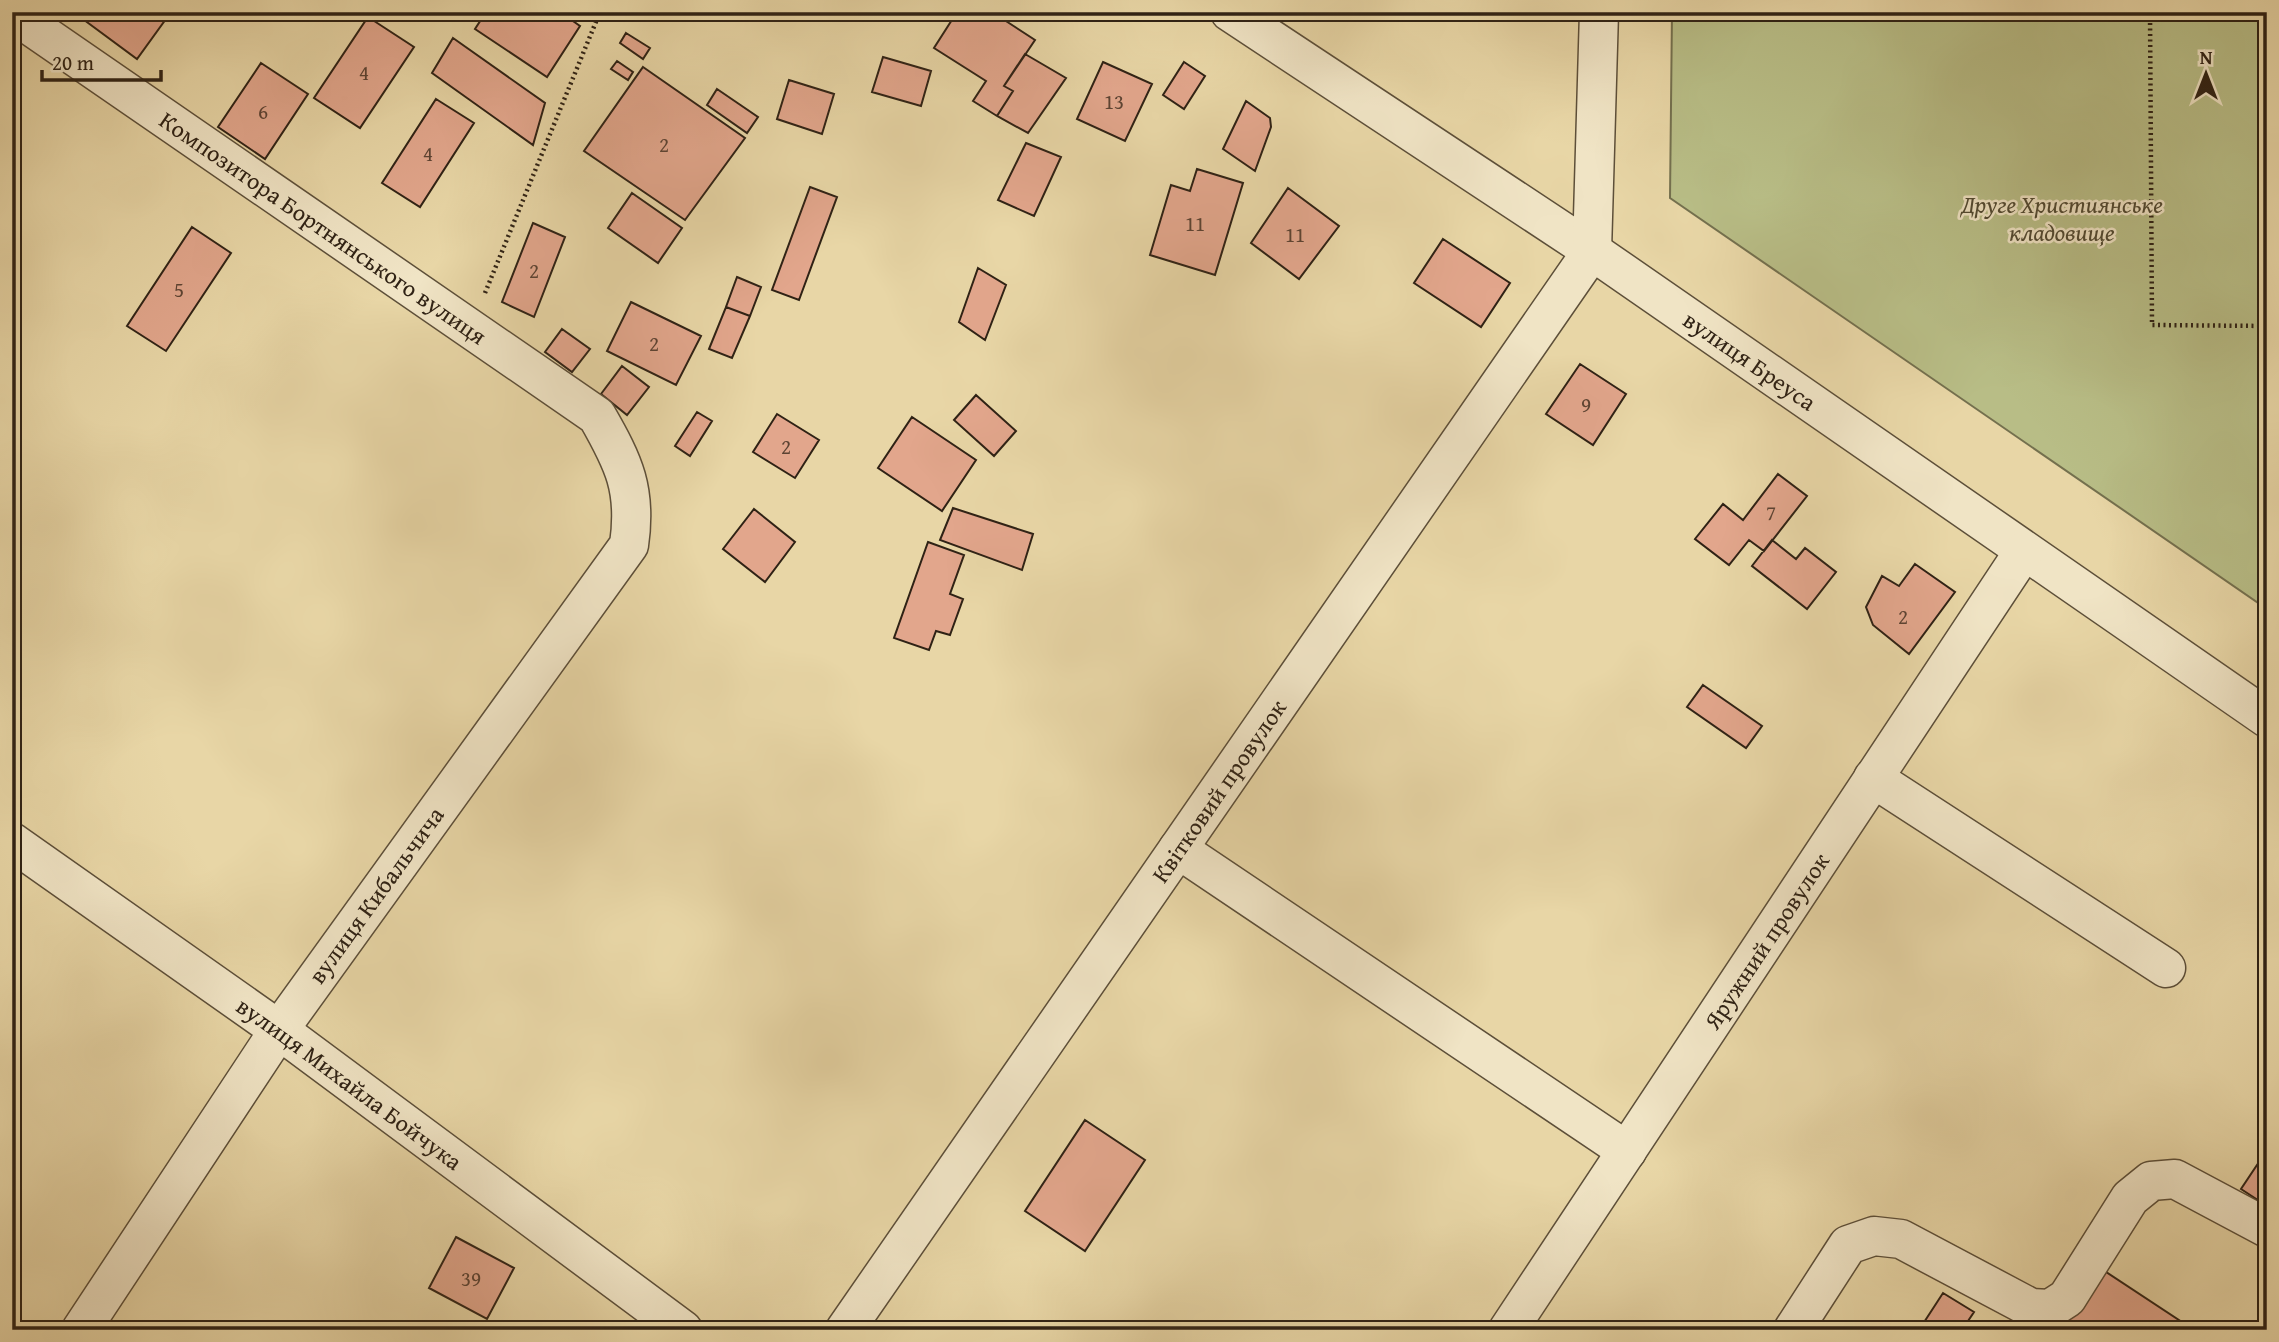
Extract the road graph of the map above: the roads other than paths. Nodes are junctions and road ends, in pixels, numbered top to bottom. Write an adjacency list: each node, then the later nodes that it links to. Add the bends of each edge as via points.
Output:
1 (1230, 12): 4 (street, вулиця Бреуса)
2 (1599, 12): 4 (street)
3 (12, 13): 5 (street, Композитора Бортнянського вулиця, via 597,416)
4 (1592, 251): 6 (street, вулиця Бреуса); 10 (street, Квітковий провулок)
5 (619, 454): 12 (street, вулиця Кибальчича, via 631,485 629,545)
6 (2024, 551): 7 (street, вулиця Бреуса); 8 (street, Яружний провулок)
7 (2267, 718)
8 (1873, 778): 11 (street); 13 (street, Яружний провулок)
9 (12, 842): 12 (street, вулиця Михайла Бойчука)
10 (1178, 849): 13 (street); 17 (street, Квітковий провулок)
11 (2166, 968)
12 (279, 1030): 15 (street, вулиця Кибальчича); 16 (street, вулиця Михайла Бойчука)
13 (1627, 1151): 18 (street, Яружний провулок)
14 (2267, 1228): 19 (street, via 2175,1180 2151,1181 2130,1198 2067,1298 2050,1309 2031,1308 1901,1239 1874,1236 1849,1245)
15 (81, 1330)
16 (683, 1330)
17 (845, 1330)
18 (1508, 1330)
19 (1793, 1330)

